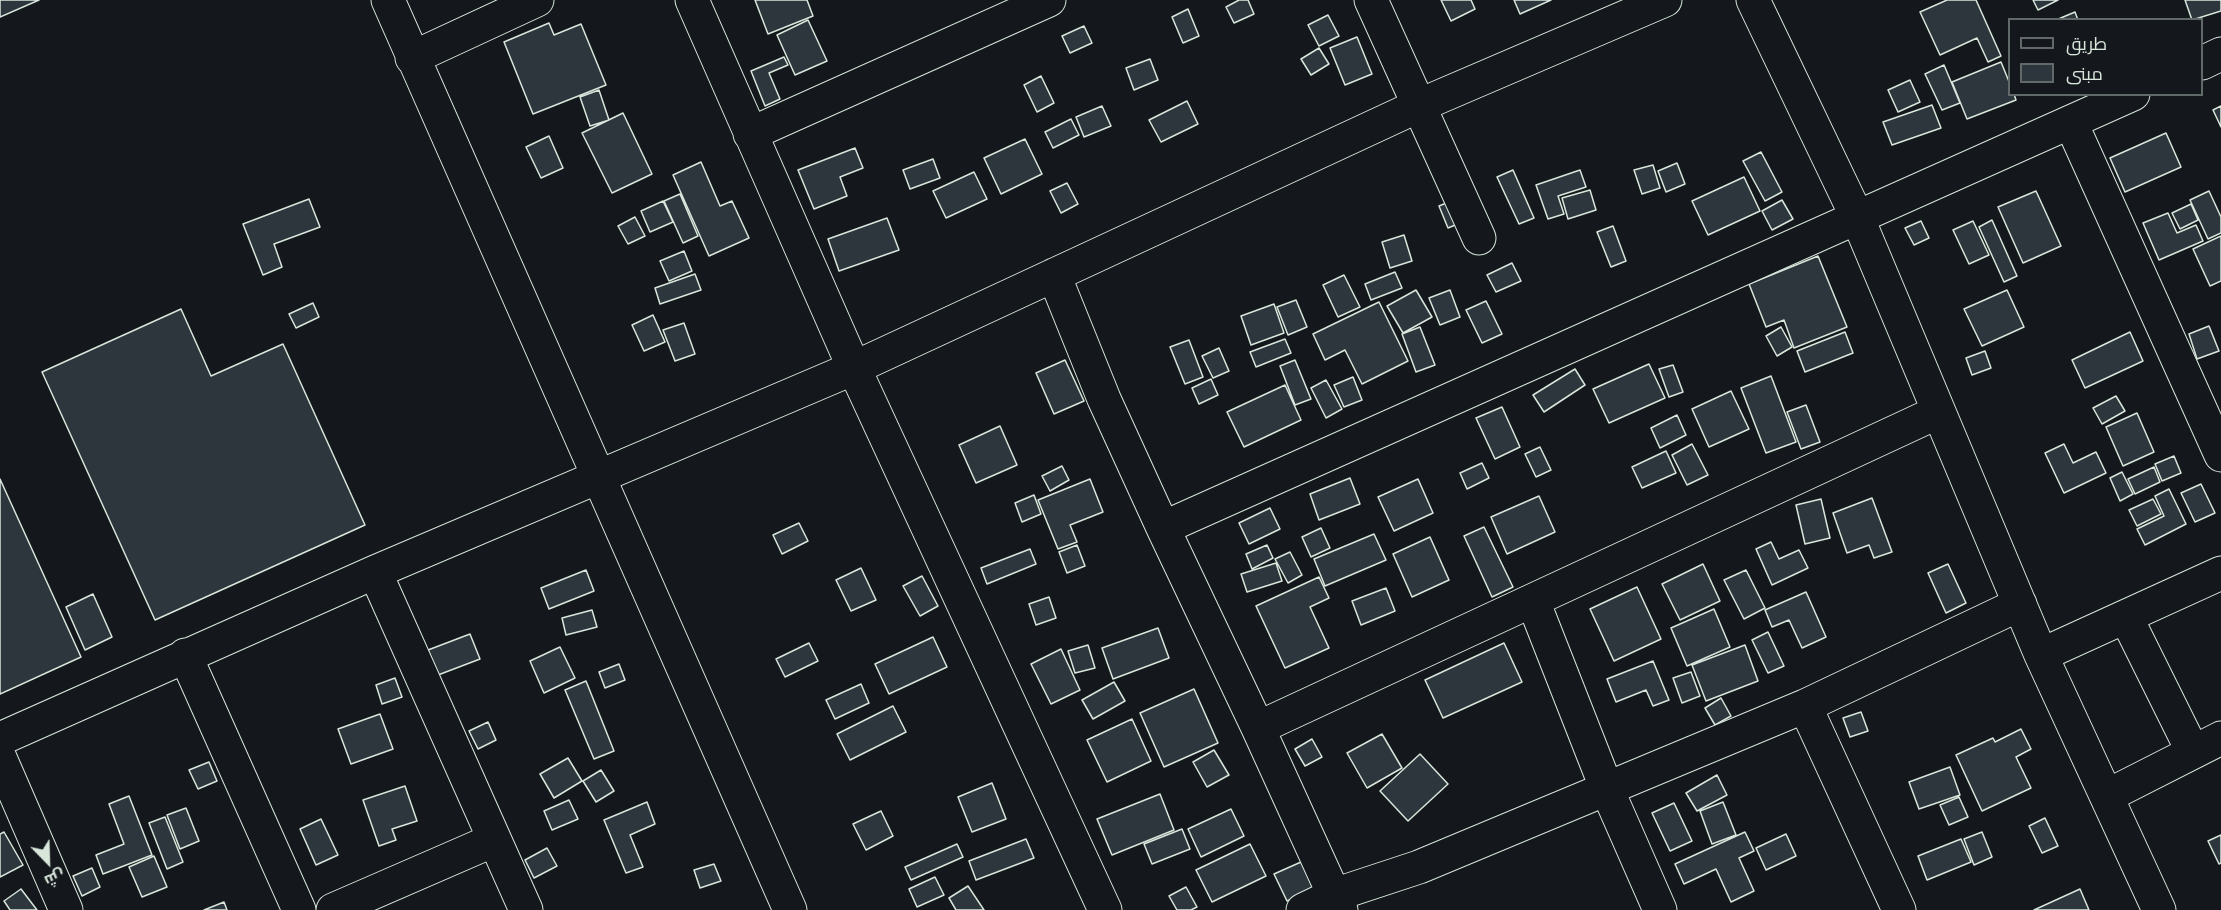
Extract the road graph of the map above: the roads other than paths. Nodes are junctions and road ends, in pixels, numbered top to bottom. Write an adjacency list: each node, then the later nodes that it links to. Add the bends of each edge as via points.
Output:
1 (388, 0): 10 (street)
2 (537, 0): 10 (street)
3 (692, 0): 15 (street)
4 (1049, 0): 15 (street)
5 (1371, 0): 13 (street)
6 (1665, 0): 8 (street)
7 (1753, 0): 16 (street)
8 (1609, 12): 13 (street)
9 (2221, 54): 11 (street)
10 (412, 58): 22 (street)
11 (2203, 63)
12 (2129, 96): 14 (street)
13 (1418, 106): 17 (street); 18 (street)
14 (2071, 123): 16 (street); 21 (street)
15 (750, 134): 19 (street)
16 (1858, 219): 20 (street); 23 (street)
17 (1479, 238)
18 (1054, 276): 19 (street); 23 (street)
19 (854, 368): 22 (street); 45 (street)
20 (1938, 412): 26 (street); 27 (street)
21 (2221, 455)
22 (597, 478): 24 (street); 44 (street)
23 (1163, 528): 32 (street)
24 (375, 572): 29 (street); 38 (street)
25 (2221, 573): 28 (street)
26 (1533, 601): 32 (street); 36 (street)
27 (2020, 604): 30 (street); 31 (street)
28 (2126, 617): 30 (street); 34 (street)
29 (185, 655): 33 (street); 41 (street)
30 (2041, 655): 37 (street)
31 (1805, 706): 36 (street); 48 (street)
32 (1258, 728): 39 (street)
33 (0, 739)
34 (2207, 745): 37 (street)
35 (0, 758): 40 (street)
36 (1606, 787): 39 (street); 47 (street)
37 (2107, 796): 49 (street)
38 (494, 840): 42 (street); 43 (street)
39 (1337, 902): 46 (street)
40 (66, 910)
41 (299, 910)
42 (333, 910)
43 (526, 910)
44 (790, 910)
45 (1105, 910)
46 (1303, 910)
47 (1660, 910)
48 (1899, 910)
49 (2159, 910)

